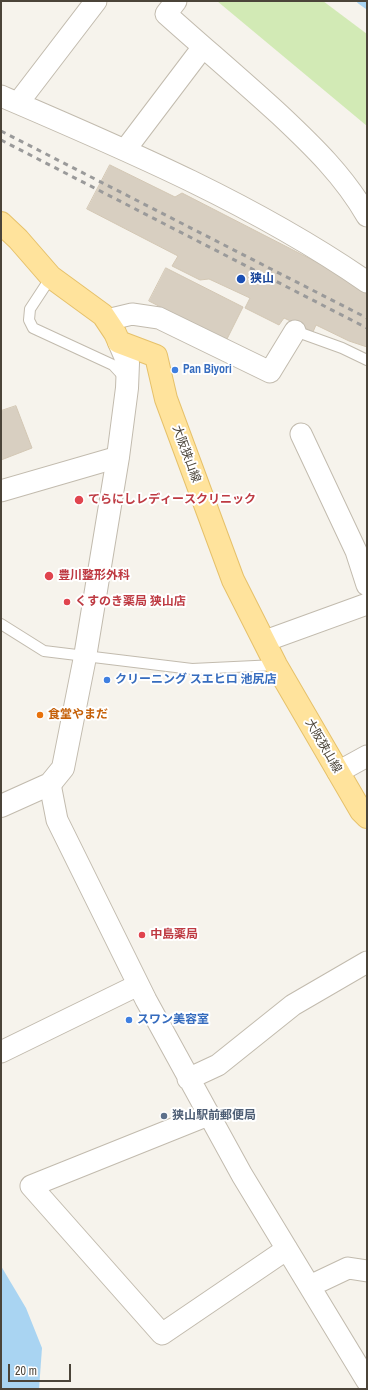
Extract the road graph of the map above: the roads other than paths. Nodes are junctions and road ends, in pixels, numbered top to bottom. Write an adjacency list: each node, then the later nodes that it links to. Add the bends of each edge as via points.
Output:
1 (96, 1): 4 (street)
2 (176, 1): 3 (street, via 166,14)
3 (203, 47): 5 (street); 6 (street, via 317,150 345,181)
4 (9, 99): 5 (street)
5 (125, 150): 9 (street, via 284,230)
6 (367, 216)
7 (1, 223): 8 (main road)
8 (51, 277): 10 (main road); 14 (lane, via 30,310 29,320 33,328 113,365)
9 (366, 280)
10 (107, 320): 11 (street, via 132,314 159,318 270,372); 12 (main road)
11 (295, 331): 13 (lane)
12 (119, 342): 14 (street, via 128,363); 22 (main road, 大阪狭山線, via 156,356 166,399 233,580)
13 (367, 360)
14 (127, 380): 16 (street)
15 (301, 434): 18 (street)
16 (118, 457): 17 (street); 23 (street)
17 (1, 491)
18 (362, 549): 19 (street)
19 (367, 586)
20 (367, 604): 22 (street)
21 (1, 624): 23 (lane, via 44,651)
22 (265, 642): 24 (main road, 大阪狭山線)
23 (85, 657): 24 (lane, via 192,669); 27 (street, via 63,768)
24 (276, 665): 26 (main road, 大阪狭山線)
25 (367, 756): 26 (street)
26 (338, 772): 29 (main road, 大阪狭山線)
27 (50, 784): 28 (street); 31 (street, via 57,820)
28 (1, 806)
29 (367, 817)
30 (367, 962): 33 (street, via 293,1005 218,1065)
31 (138, 985): 32 (street); 33 (street)
32 (1, 1052)
33 (188, 1079): 34 (street)
34 (208, 1115): 35 (street); 35 (street, via 31,1186 162,1334)
35 (287, 1249): 37 (street)
36 (367, 1271): 37 (street, via 348,1268)
37 (310, 1286): 38 (street)
38 (367, 1381)

